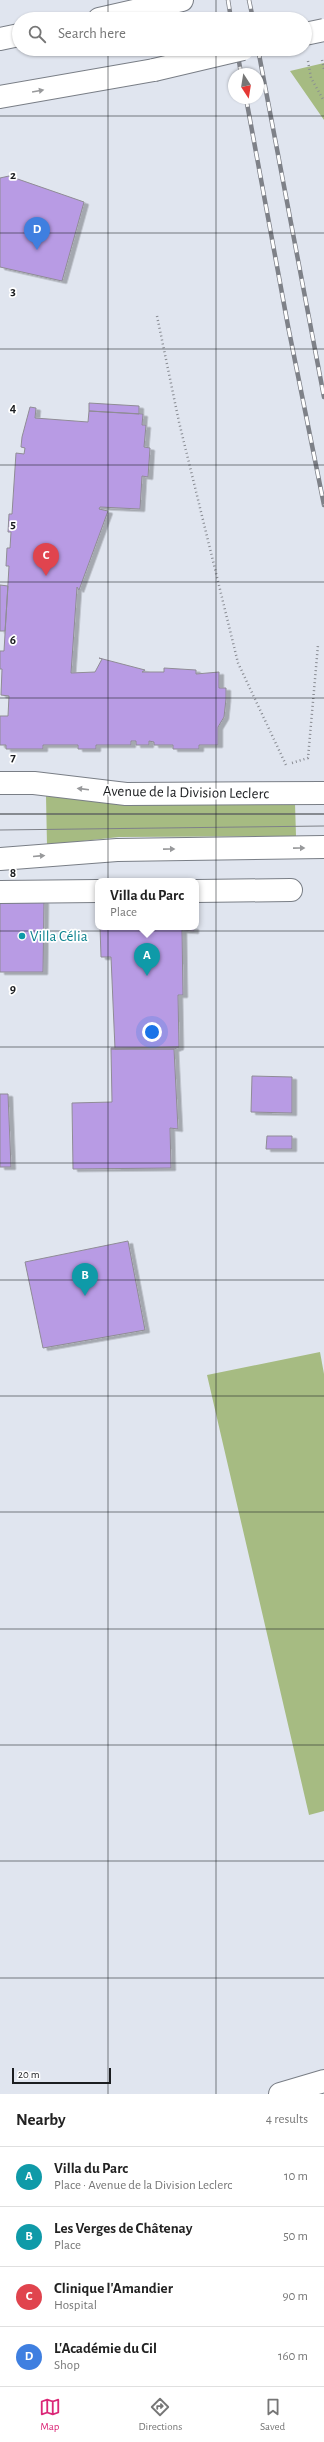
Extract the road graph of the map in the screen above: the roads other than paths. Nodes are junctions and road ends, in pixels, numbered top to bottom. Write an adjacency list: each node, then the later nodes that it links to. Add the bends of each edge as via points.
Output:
1 (182, 0): 2 (main road)
2 (134, 12)
3 (324, 30): 4 (main road, bridge)
4 (312, 33)
5 (12, 36): 6 (main road)
6 (0, 39)
7 (213, 56): 8 (main road, one-way to 7, bridge, via 154,70)
8 (0, 97)
9 (0, 783): 10 (main road, Avenue de la Division Leclerc, one-way to 9, via 126,794 34,783)
10 (318, 793)
11 (323, 847): 12 (main road, one-way to 11, via 117,850)
12 (0, 859)
13 (199, 890): 14 (main road)
14 (291, 890)
15 (0, 892): 16 (main road)
16 (95, 892)
17 (324, 2081): 18 (main road)
18 (280, 2094)

